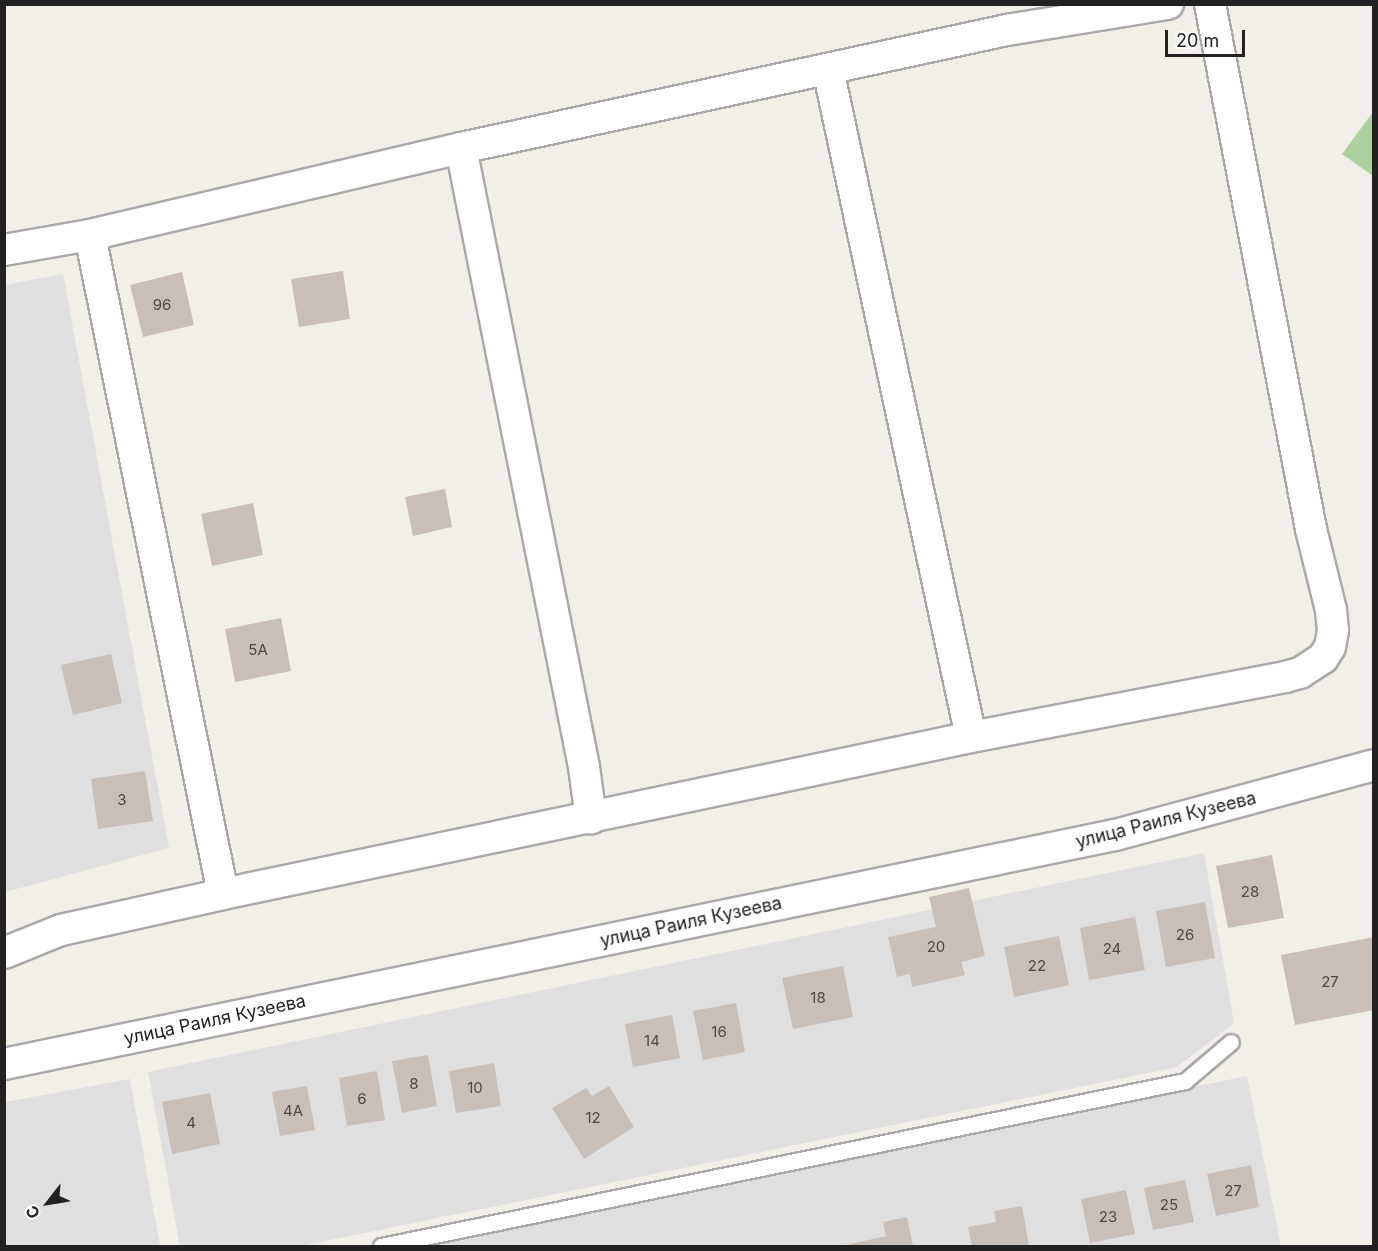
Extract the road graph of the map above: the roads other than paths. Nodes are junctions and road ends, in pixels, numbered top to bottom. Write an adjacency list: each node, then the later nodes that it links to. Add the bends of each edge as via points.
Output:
1 (1168, 4): 3 (street, via 1007,30)
2 (1210, 4): 7 (street, via 1307,507 1331,610 1330,647 1323,658 1292,675)
3 (828, 69): 4 (street); 7 (street)
4 (461, 148): 5 (street); 9 (street)
5 (90, 235): 6 (street); 10 (street)
6 (4, 250)
7 (971, 737): 9 (street)
8 (1374, 765): 13 (street, улица Раиля Кузеева, via 1115,835)
9 (591, 819): 10 (street)
10 (223, 894): 11 (street, via 61,930)
11 (4, 953)
12 (1231, 1042): 14 (lane, via 1185,1081)
13 (4, 1064)
14 (381, 1246)

